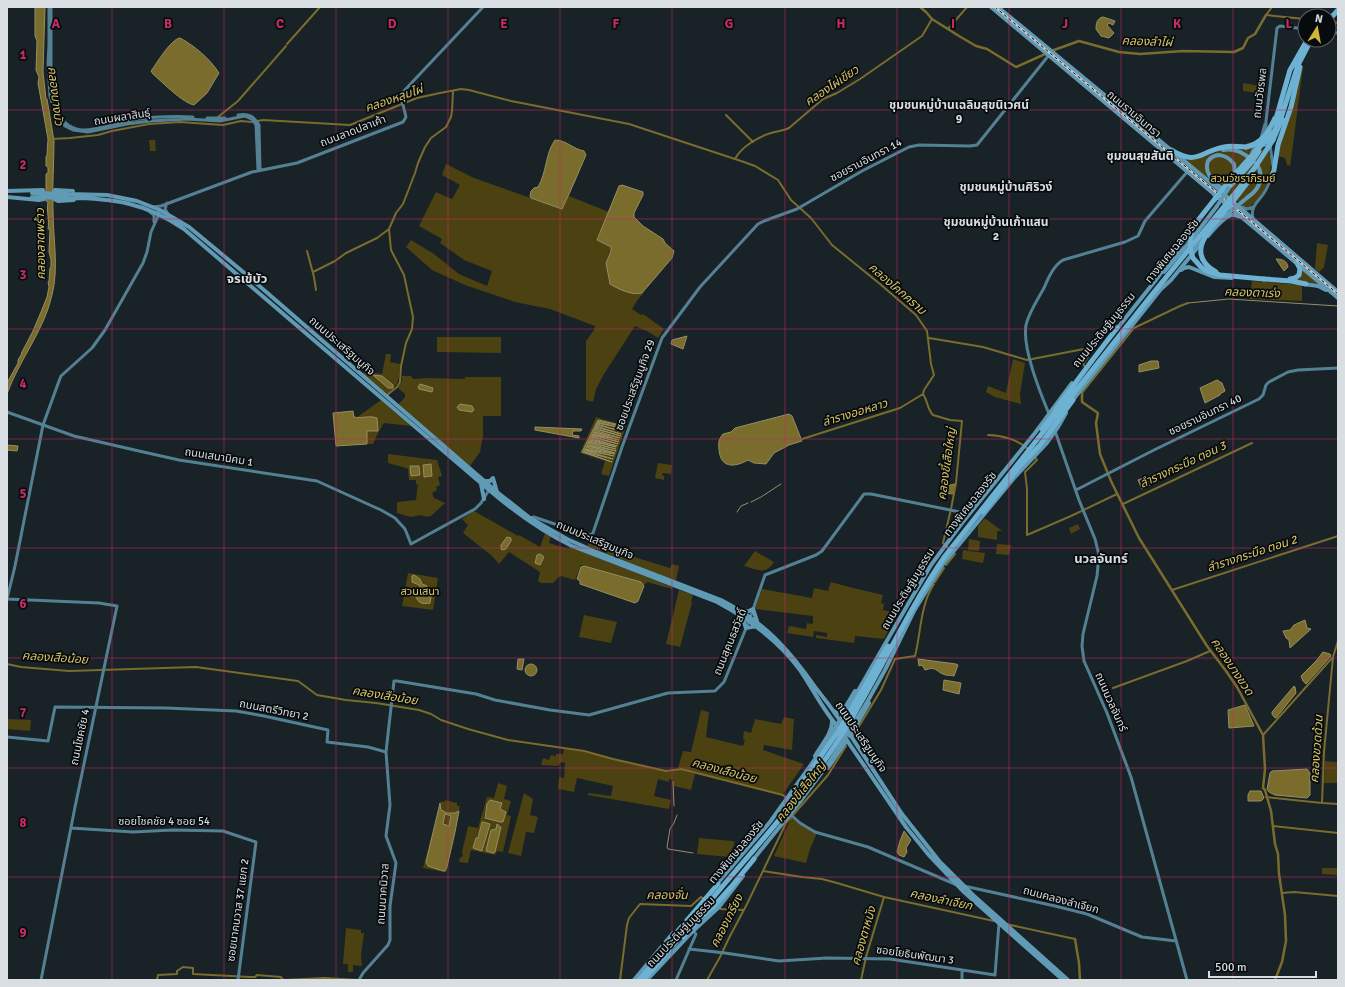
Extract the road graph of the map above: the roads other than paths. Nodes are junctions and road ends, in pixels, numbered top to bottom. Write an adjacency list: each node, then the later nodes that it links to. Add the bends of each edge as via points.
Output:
1 (50, 7): 21 (street, ถนนผลาสินธุ์, via 50,96 60,121 65,126 88,132 127,124 187,119 220,121 245,116 252,118 258,128)
2 (483, 7): 22 (street, ถนนลาดปลาเค้า, via 402,93 406,117 403,122 297,162)
3 (991, 7): 6 (main road, ถนนรามอินทรา)
4 (998, 7): 6 (main road, ถนนรามอินทรา)
5 (1297, 28): 15 (street, ถนนวัชรพล, via 1278,27)
6 (1031, 38): 10 (main road, ถนนรามอินทรา); 12 (main road, ถนนรามอินทรา)
7 (1302, 48): 14 (highway, bridge, via 1292,64)
8 (1307, 48): 65 (highway, ทางพิเศษฉลองรัช, bridge, via 1292,79 1277,126 1265,147 1214,215)
9 (1308, 48): 11 (highway, ทางพิเศษฉลองรัช, bridge)
10 (1047, 53): 13 (main road, ถนนรามอินทรา); 40 (street, ซอยรามอินทรา 14, via 977,145 909,147)
11 (1300, 67): 17 (highway, ทางพิเศษฉลองรัช, bridge); 26 (highway)
12 (1086, 79): 13 (main road); 18 (main road, ถนนรามอินทรา)
13 (1083, 83): 24 (main road, ถนนรามอินทรา)
14 (1281, 104): 16 (highway, bridge, via 1276,120); 19 (highway, bridge, via 1265,136 1257,143 1225,147)
15 (1266, 121): 16 (street); 17 (street, ถนนวัชรพล, via 1267,135)
16 (1260, 142): 17 (main road); 20 (main road, bridge, via 1253,150); 27 (highway, bridge, via 1251,163); 54 (highway, bridge, via 1202,214 1190,240 1193,258 1208,271 1220,275)
17 (1271, 142): 26 (street, ถนนวัชรพล); 50 (highway, bridge, via 1264,159 1245,186 1202,239 1202,255 1205,262 1216,272 1271,278 1297,277 1300,271); 76 (highway, ทางพิเศษฉลองรัช, bridge, via 1240,187)
18 (1171, 150): 19 (highway, via 1188,158); 49 (main road, ถนนรามอินทรา)
19 (1208, 153): 20 (main road, bridge, via 1229,149 1246,154)
20 (1253, 160): 57 (main road, bridge, via 1261,176 1258,188 1217,223)
21 (258, 163): 22 (street); 23 (street, ถนนผลาสินธุ์); 25 (street)
22 (266, 169): 23 (street, ถนนลาดปลาเค้า)
23 (259, 170): 25 (street, ถนนลาดปลาเค้า)
24 (1188, 171): 29 (main road, ถนนรามอินทรา); 65 (street, via 1145,221 1138,236 1058,263 1052,273 1027,320 1026,332 1029,360)
25 (252, 172): 34 (street, ถนนลาดปลาเค้า)
26 (1272, 176): 38 (street, ถนนวัชรพล)
27 (1231, 185): 37 (main road, bridge, via 1235,174 1234,164 1224,155 1210,158 1206,168 1208,173); 55 (main road, bridge, via 1189,243)
28 (7, 192): 30 (main road, ถนนประเสริฐมนูกิจ); 32 (main road, via 43,190 44,199)
29 (1212, 192): 41 (main road, ถนนประดิษฐ์มนูธรรม, via 1216,198); 45 (main road, ถนนรามอินทรา)
30 (32, 195): 31 (main road, ถนนประเสริฐมนูกิจ, bridge); 32 (main road, ถนนประเสริฐมนูกิจ)
31 (97, 196): 31 (main road, via 83,191 54,192 54,199 60,201 88,200); 33 (main road, ถนนประเสริฐมนูกิจ, via 118,196); 35 (main road, ถนนประเสริฐมนูกิจ)
32 (7, 197)
33 (137, 201): 35 (main road, via 144,206); 36 (main road, ถนนประเสริฐมนูกิจ)
34 (167, 203): 36 (street, ถนนลาดปลาเค้า); 43 (street, via 165,209)
35 (135, 205): 39 (main road, ถนนประเสริฐมนูกิจ)
36 (154, 207): 42 (street); 43 (main road, ถนนประเสริฐมนูกิจ)
37 (1242, 207): 38 (street); 46 (main road)
38 (1253, 207): 46 (street)
39 (145, 209): 42 (main road, ถนนประเสริฐมนูกิจ); 48 (street, via 154,215)
40 (797, 209): 75 (street, ซอยประเสริฐมนูกิจ 29, via 764,221 754,228 700,286 664,334 591,534)
41 (1209, 209): 44 (main road, via 1215,205 1222,205 1228,211); 55 (main road, ถนนประดิษฐ์มนูธรรม)
42 (159, 214): 47 (main road, ถนนประเสริฐมนูกิจ); 48 (street)
43 (168, 214): 51 (main road, ถนนประเสริฐมนูกิจ, via 194,231)
44 (1227, 218): 45 (main road, via 1233,215); 53 (main road, ถนนประดิษฐ์มนูธรรม, via 1209,234)
45 (1243, 218): 50 (main road, ถนนรามอินทรา)
46 (1253, 218): 49 (main road)
47 (170, 220): 48 (street, via 162,218); 51 (main road, ถนนประเสริฐมนูกิจ)
48 (154, 224): 66 (street, via 146,256 138,273 97,342 59,379)
49 (1265, 230): 52 (main road, ถนนรามอินทรา)
50 (1297, 263): 52 (main road, ถนนรามอินทรา)
51 (240, 273): 69 (main road, ถนนประเสริฐมนูกิจ)
52 (1314, 274): 58 (main road, ถนนรามอินทรา)
53 (1171, 280): 54 (main road, bridge, via 1187,267 1214,276); 57 (main road, ถนนประดิษฐ์มนูธรรม)
54 (1264, 280): 56 (highway)
55 (1155, 281): 59 (main road, ถนนประดิษฐ์มนูธรรม)
56 (1306, 284): 58 (main road, via 1318,286)
57 (1161, 290): 62 (main road, ถนนประดิษฐ์มนูธรรม)
58 (1337, 295)
59 (1117, 328): 61 (main road, ถนนประดิษฐ์มนูธรรม); 65 (highway, bridge)
60 (1338, 368): 71 (street, ซอยรามอินทรา 40, via 1288,372 1269,382 1259,399)
61 (1079, 374): 62 (main road, via 1079,381 1083,383); 65 (main road, ถนนประดิษฐ์มนูธรรม)
62 (1091, 378): 63 (main road, ถนนประดิษฐ์มนูธรรม)
63 (1073, 400): 67 (main road, ถนนประดิษฐ์มนูธรรม); 68 (highway)
64 (7, 412): 66 (street, ถนนเสนานิคม 1)
65 (1052, 414): 74 (main road, ถนนประดิษฐ์มนูธรรม); 119 (highway, ทางพิเศษฉลองรัช, bridge, via 938,562 851,711 785,808)
66 (43, 425): 73 (street, ถนนเสนานิคม 1, via 74,436 179,460 317,481 395,518 405,529 411,544 473,510); 79 (street)
67 (1056, 431): 68 (main road, ถนนประดิษฐ์มนูธรรม); 71 (street, ถนนนวลจันทร์)
68 (1034, 455): 76 (highway, bridge, via 1014,473); 78 (main road, ถนนประดิษฐ์มนูธรรม)
69 (483, 482): 70 (main road, ถนนประเสริฐมนูกิจ); 72 (main road, via 493,478); 73 (main road)
70 (490, 488): 72 (main road, ถนนประเสริฐมนูกิจ); 73 (street)
71 (1076, 490): 117 (street, ถนนนวลจันทร์, via 1096,540 1099,556 1082,646 1084,661 1131,777)
72 (496, 494): 73 (main road); 75 (main road, ถนนประเสริฐมนูกิจ); 81 (main road, ถนนประเสริฐมนูกิจ, via 535,526 572,546)
73 (485, 498)
74 (978, 503): 77 (main road, ถนนประดิษฐ์มนูธรรม); 80 (street, ถนนสุคนธสวัสดิ์, via 970,502 961,512 866,494 861,497 822,551 765,575)
75 (530, 518): 81 (main road, ถนนประเสริฐมนูกิจ, via 578,544 707,594)
76 (972, 522): 121 (highway, ทางพิเศษฉลองรัช, bridge, via 931,577 864,699 811,780)
77 (956, 532): 78 (main road, via 964,529 967,532); 87 (main road, ถนนประดิษฐ์มนูธรรม, via 920,583)
78 (964, 537): 88 (main road, ถนนประดิษฐ์มนูธรรม, via 935,575)
79 (7, 599): 89 (street, ถนนโชคชัย 4, via 117,606)
80 (753, 609): 82 (main road); 83 (street, ถนนสุคนธสวัสดิ์); 84 (main road)
81 (735, 610): 82 (main road, ถนนประเสริฐมนูกิจ)
82 (742, 614): 83 (main road, ถนนประเสริฐมนูกิจ); 85 (main road)
83 (749, 619): 84 (main road, ถนนประเสริฐมนูกิจ); 85 (street, ถนนสุคนธสวัสดิ์)
84 (757, 624): 85 (main road); 86 (main road, ถนนประเสริฐมนูกิจ)
85 (746, 628): 101 (street, ถนนสุคนธสวัสดิ์, via 724,682 717,690 668,692 589,715 396,681)
86 (763, 629): 90 (main road, ถนนประเสริฐมนูกิจ, via 795,659); 93 (main road, ถนนประเสริฐมนูกิจ, via 794,664)
87 (873, 664): 91 (main road); 102 (main road, ถนนประดิษฐ์มนูธรรม, bridge)
88 (885, 670): 92 (main road); 103 (main road, ถนนประดิษฐ์มนูธรรม, bridge, via 828,764)
89 (96, 707): 97 (street, via 55,707 48,741); 101 (street, ถนนสตรีวิทยา 2, via 248,712 328,730 327,742); 105 (street, ถนนโชคชัย 4)
90 (832, 710): 91 (main road, via 837,713); 94 (main road, ถนนประเสริฐมนูกิจ)
91 (844, 710): 92 (main road, via 844,715 849,721 856,722); 94 (main road)
92 (860, 718): 96 (main road)
93 (831, 719): 95 (main road, ถนนประเสริฐมนูกิจ); 98 (main road, via 831,729)
94 (839, 720): 95 (main road); 96 (main road, ถนนประเสริฐมนูกิจ)
95 (838, 728): 99 (main road, ถนนประเสริฐมนูกิจ)
96 (849, 734): 99 (main road); 111 (main road, ถนนประเสริฐมนูกิจ, via 910,825)
97 (7, 737)
98 (826, 738): 100 (main road, via 832,736 837,739 841,743); 102 (main road)
99 (846, 741): 100 (main road); 108 (main road, ถนนประเสริฐมนูกิจ, via 906,827)
100 (841, 748): 103 (main road, via 821,778)
101 (386, 752): 123 (street, ถนนนาคนิวาส, via 390,805 386,836 396,863 390,906 390,940 388,946)
102 (799, 782): 110 (main road, ถนนประดิษฐ์มนูธรรม, via 766,828)
103 (807, 793): 104 (main road, ถนนประดิษฐ์มนูธรรม)
104 (791, 815): 107 (main road, ถนนประดิษฐ์มนูธรรม); 109 (street, via 815,832 868,847)
105 (71, 828): 106 (street, ซอยโชคชัย 4 ซอย 54, via 132,832 223,830); 124 (street, ถนนโชคชัย 4)
106 (256, 842): 122 (street, ซอยนาคนวาส 37 แยก 2)
107 (754, 859): 116 (highway, via 716,906 699,919)
108 (947, 875): 109 (street); 111 (main road, ถนนประเสริฐมนูกิจ)
109 (940, 878): 111 (street, ถนนคลองลำเจียก)
110 (718, 884): 114 (highway)
111 (960, 885): 112 (street, ถนนคลองลำเจียก); 113 (main road, ถนนประเสริฐมนูกิจ); 115 (main road, ถนนประเสริฐมนูกิจ)
112 (976, 889): 113 (street); 117 (street, ถนนคลองลำเจียก, via 1087,914 1142,937)
113 (973, 896): 115 (main road, ถนนประเสริฐมนูกิจ)
114 (705, 899): 119 (highway, via 659,953); 125 (main road, ถนนประดิษฐ์มนูธรรม, via 662,944)
115 (999, 922): 120 (street, ซอยโยธินพัฒนา 3, via 995,975); 131 (main road, ถนนประเสริฐมนูกิจ); 132 (main road, ถนนประเสริฐมนูกิจ, via 1005,924)
116 (691, 931): 118 (street, via 696,934); 121 (highway, bridge); 128 (main road, ถนนประดิษฐ์มนูธรรม)
117 (1176, 941): 133 (street, ถนนนวลจันทร์)
118 (689, 949): 120 (street, ซอยโยธินพัฒนา 3, via 779,960 895,960); 129 (street)
119 (650, 968): 126 (highway, ทางพิเศษฉลองรัช, bridge)
120 (962, 971): 130 (street)
121 (648, 974): 127 (highway, ทางพิเศษฉลองรัช, bridge)
122 (238, 978)
123 (360, 979)
124 (41, 980)
125 (634, 980)
126 (639, 980)
127 (643, 980)
128 (647, 980)
129 (676, 980)
130 (962, 980)
131 (1063, 980)
132 (1068, 980)
133 (1187, 980)

